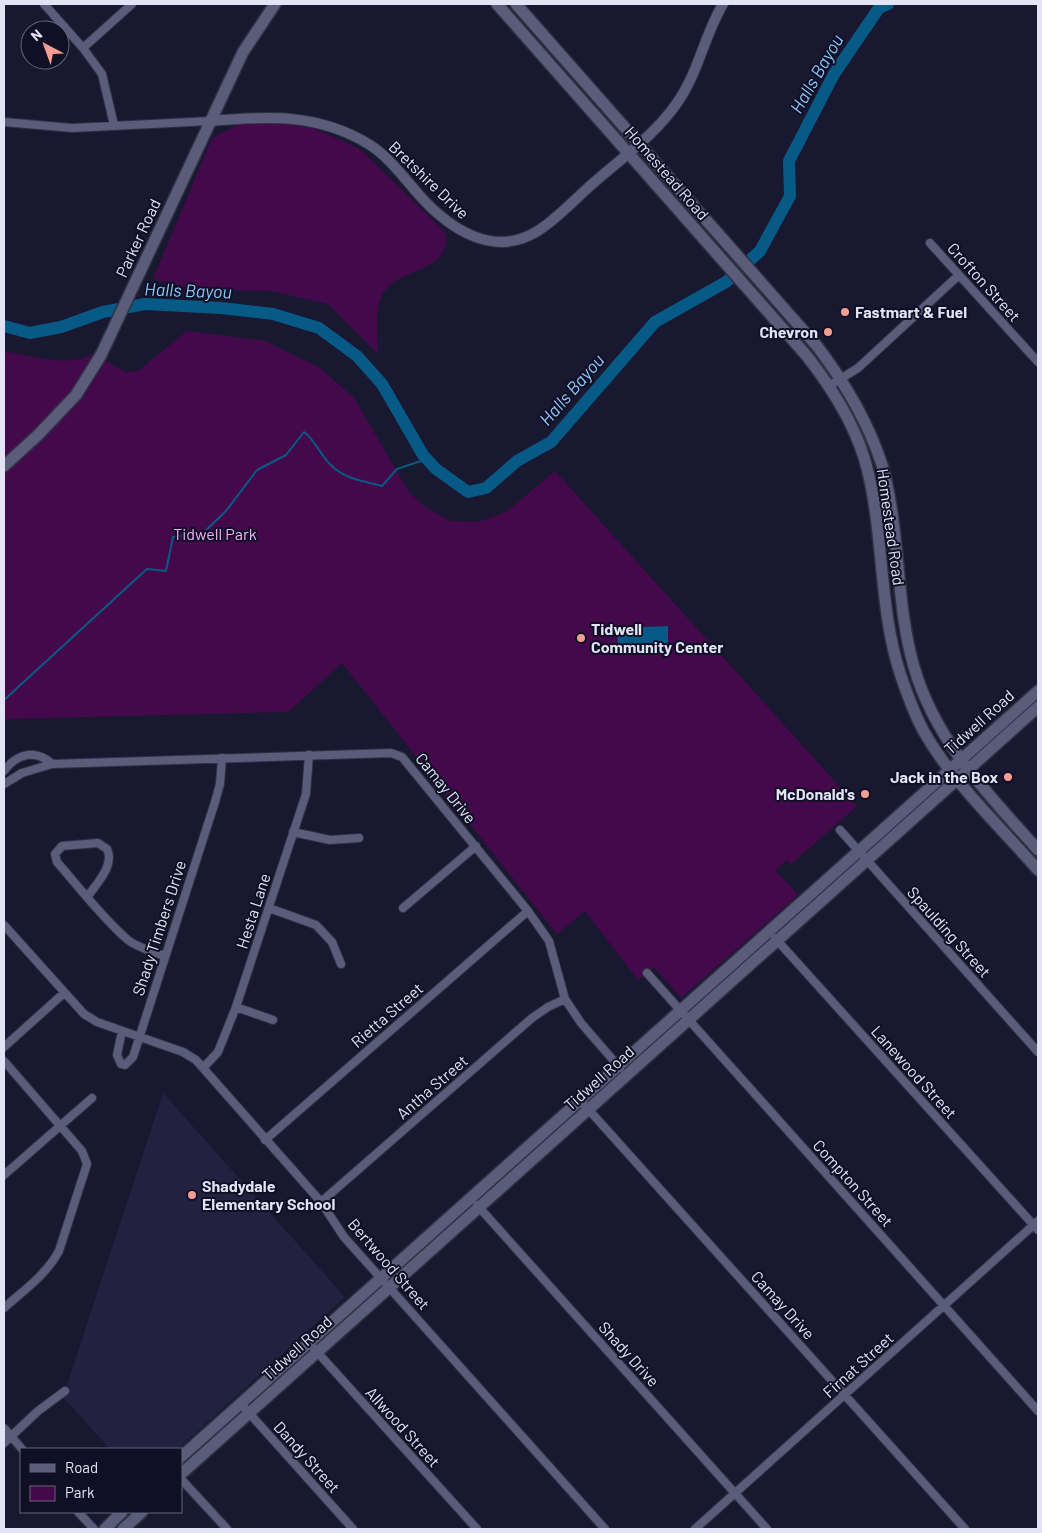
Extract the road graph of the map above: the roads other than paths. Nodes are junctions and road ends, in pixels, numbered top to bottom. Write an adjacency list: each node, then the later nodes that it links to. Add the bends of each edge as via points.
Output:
1 (44, 4): 7 (street)
2 (132, 4): 7 (street)
3 (497, 4): 9 (main road, Homestead Road)
4 (516, 4): 8 (main road, Homestead Road)
5 (723, 4): 13 (street, Bretshire Drive, via 679,100)
6 (272, 5): 10 (main road, Parker Road, via 243,52)
7 (83, 48): 12 (street, via 102,74)
8 (572, 69): 9 (main road); 13 (main road, Homestead Road)
9 (563, 78): 14 (main road, Homestead Road)
10 (210, 121): 12 (street, Bretshire Drive); 14 (street, Bretshire Drive, via 308,120 342,130 372,146 452,226 466,234 498,242 512,241 537,232); 24 (main road, Parker Road, via 112,332 76,395)
11 (4, 122): 12 (street, Bretshire Drive, via 72,128)
12 (114, 126)
13 (638, 144): 14 (street, Bretshire Drive); 15 (main road, Homestead Road)
14 (628, 152): 16 (main road, Homestead Road)
15 (711, 226): 16 (main road); 19 (main road, Homestead Road)
16 (699, 236): 20 (main road, Homestead Road)
17 (930, 243): 18 (street, Crofton Street)
18 (959, 275): 21 (street, Crofton Street); 22 (street, via 858,368)
19 (778, 302): 20 (main road); 22 (main road, Homestead Road, via 818,346)
20 (768, 312): 23 (main road, Homestead Road)
21 (1038, 362)
22 (841, 378): 23 (street); 25 (main road, Homestead Road, via 868,427)
23 (829, 386): 26 (main road, Homestead Road, via 855,433)
24 (4, 466)
25 (882, 466): 26 (main road); 27 (main road, Homestead Road)
26 (868, 470): 28 (main road, Homestead Road)
27 (897, 565): 28 (main road); 34 (main road, Homestead Road, via 914,668 937,726)
28 (882, 568): 36 (main road, Homestead Road, via 888,624 900,673 923,729)
29 (1038, 691): 34 (main road, Tidwell Road)
30 (1038, 707): 34 (main road, Tidwell Road)
31 (308, 755): 32 (street, Camay Drive); 39 (street, Hesta Lane, via 308,783); 41 (street, Camay Drive, via 391,753 402,756)
32 (222, 758): 33 (street, Camay Drive); 54 (street, Shady Timbers Drive, via 220,784)
33 (52, 764): 35 (street, Camay Drive, via 47,759 28,754 18,757); 37 (street, Camay Drive, via 22,773)
34 (964, 765): 36 (main road, Tidwell Road); 42 (main road, Homestead Road)
35 (4, 771)
36 (954, 774): 43 (main road, Tidwell Road); 44 (main road, Homestead Road); 45 (main road, Tidwell Road)
37 (4, 784)
38 (840, 830): 43 (street, Spaulding Street)
39 (293, 832): 40 (street, via 330,840); 48 (street, Hesta Lane)
40 (359, 838)
41 (476, 846): 49 (street); 50 (street, Camay Drive)
42 (1036, 847): 44 (main road)
43 (859, 851): 45 (street, Spaulding Street); 52 (main road, Tidwell Road)
44 (1022, 852): 46 (main road, Homestead Road)
45 (867, 860): 53 (main road, Tidwell Road); 66 (street, Spaulding Street)
46 (1038, 870)
47 (88, 896): 47 (street, via 55,858 62,846 98,843 107,848 108,865); 54 (street, via 129,940)
48 (269, 908): 55 (street, via 316,925 332,942); 59 (street, Hesta Lane)
49 (403, 908)
50 (528, 911): 58 (street, Camay Drive, via 549,941); 75 (street, Rietta Street)
51 (4, 926): 57 (street, Bertwood Street)
52 (770, 932): 53 (street, Lanewood Street); 60 (main road, Tidwell Road)
53 (778, 941): 62 (main road, Tidwell Road); 79 (street, Lanewood Street)
54 (164, 956): 64 (street, Shady Timbers Drive)
55 (341, 964)
56 (647, 973): 60 (street, Compton Street)
57 (64, 993): 63 (street, Bertwood Street, via 84,1014); 65 (street)
58 (565, 999): 68 (street, Camay Drive); 77 (street, Antha Street, via 532,1018)
59 (236, 1007): 61 (street); 69 (street, Hesta Lane, via 218,1052)
60 (680, 1011): 62 (street, Compton Street); 68 (main road, Tidwell Road)
61 (273, 1020)
62 (688, 1020): 70 (main road, Tidwell Road); 81 (street, Compton Street)
63 (122, 1031): 64 (street, Bertwood Street); 64 (street, Shady Timbers Drive, via 117,1056 121,1064 129,1063)
64 (139, 1036): 69 (street, Bertwood Street, via 183,1052)
65 (4, 1047)
66 (1038, 1052)
67 (4, 1061): 74 (street)
68 (617, 1065): 70 (street, Camay Drive); 72 (main road, Tidwell Road)
69 (203, 1068): 75 (street, Bertwood Street)
70 (626, 1075): 73 (main road, Tidwell Road)
71 (92, 1098): 74 (street)
72 (580, 1100): 73 (street, Camay Drive); 78 (main road, Tidwell Road)
73 (587, 1110): 78 (main road, Tidwell Road); 86 (street, Camay Drive)
74 (60, 1126): 76 (street); 82 (street, via 82,1151 87,1164 54,1260)
75 (266, 1140): 77 (street, Bertwood Street)
76 (4, 1175)
77 (321, 1202): 80 (street, Bertwood Street, via 344,1237)
78 (475, 1202): 80 (main road, Tidwell Road); 97 (street, Shady Drive)
79 (1037, 1225): 81 (street, Firnat Street)
80 (385, 1282): 83 (main road, Tidwell Road); 84 (main road, Tidwell Road); 107 (street, Bertwood Street)
81 (944, 1306): 86 (street, Firnat Street); 88 (street, Compton Street)
82 (4, 1308)
83 (309, 1343): 84 (street, Allwood Street); 87 (main road, Tidwell Road)
84 (317, 1352): 89 (main road, Tidwell Road); 106 (street, Allwood Street)
85 (65, 1391): 91 (street)
86 (845, 1395): 97 (street, Firnat Street); 110 (street, Camay Drive)
87 (241, 1404): 89 (street, Dandy Street); 94 (main road, Tidwell Road)
88 (1038, 1411)
89 (249, 1414): 95 (main road, Tidwell Road); 105 (street, Dandy Street)
90 (4, 1428): 91 (street)
91 (11, 1437): 92 (street); 93 (street)
92 (4, 1443)
93 (21, 1448)
94 (182, 1456)
95 (182, 1473)
96 (182, 1480): 104 (street)
97 (735, 1493): 108 (street, Firnat Street); 109 (street, Shady Drive)
98 (79, 1513): 101 (street)
99 (121, 1513): 102 (main road)
100 (141, 1513): 103 (main road)
101 (94, 1529)
102 (105, 1529)
103 (124, 1529)
104 (227, 1529)
105 (353, 1529)
106 (477, 1529)
107 (605, 1529)
108 (695, 1529)
109 (767, 1529)
110 (965, 1529)

